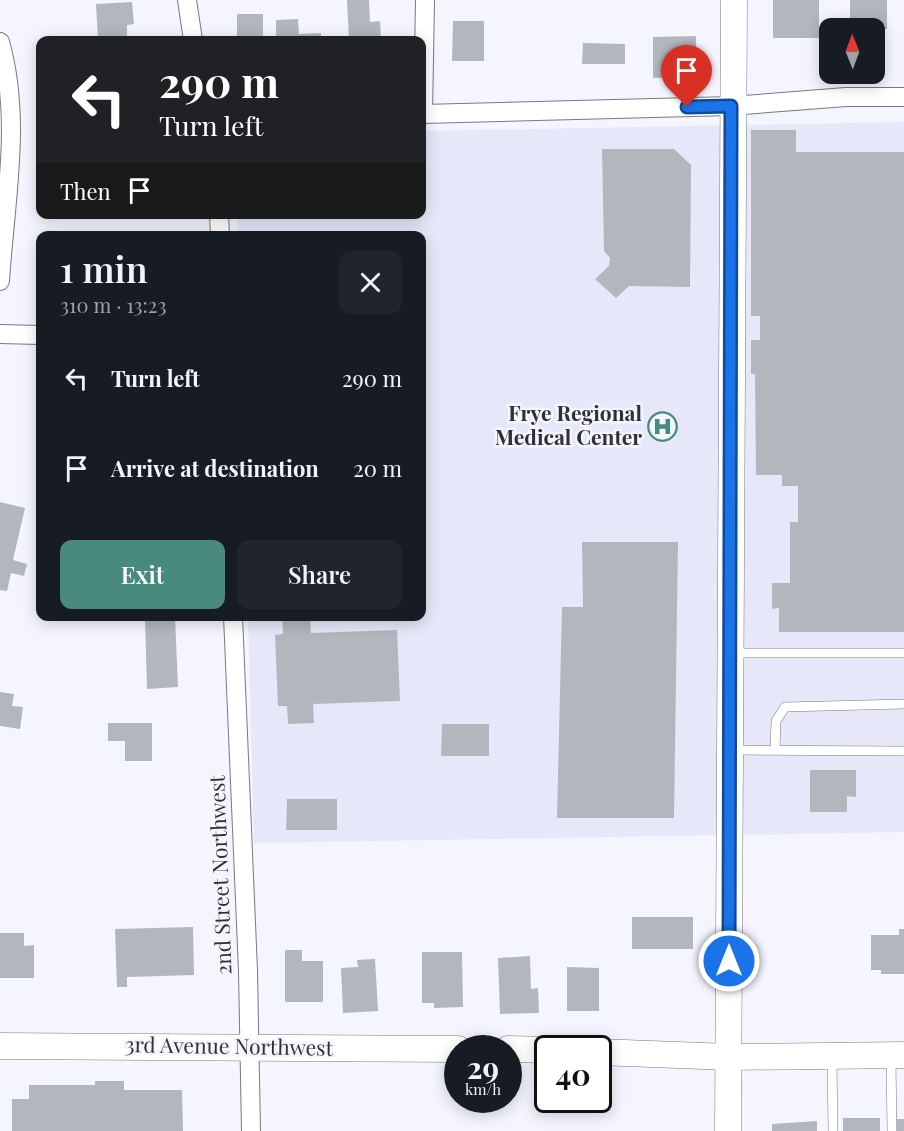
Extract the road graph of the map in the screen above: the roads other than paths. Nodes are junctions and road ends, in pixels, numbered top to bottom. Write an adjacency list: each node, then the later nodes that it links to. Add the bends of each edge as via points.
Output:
1 (187, 0): 4 (street)
2 (425, 0): 5 (street)
3 (734, 0): 8 (street)
4 (193, 36)
5 (424, 36)
6 (0, 42): 10 (street, via 12,101 12,134)
7 (904, 97): 8 (street, via 846,97)
8 (731, 106): 9 (street); 14 (street)
9 (426, 114)
10 (0, 281)
11 (0, 334): 12 (street)
12 (36, 335)
13 (233, 621): 21 (street, 2nd Street Northwest)
14 (729, 653): 15 (lane); 17 (street)
15 (904, 653)
16 (904, 704): 18 (lane, via 785,707 776,721)
17 (729, 750): 18 (lane); 26 (street)
18 (775, 750): 19 (lane)
19 (904, 751)
20 (0, 1046): 21 (street, 3rd Avenue Northwest)
21 (249, 1046): 22 (street, 3rd Avenue Northwest); 27 (street, 2nd Street Northwest)
22 (444, 1049)
23 (612, 1053): 26 (street)
24 (898, 1055): 25 (street); 30 (lane)
25 (832, 1056): 26 (street); 29 (lane)
26 (730, 1057): 28 (street)
27 (251, 1131)
28 (728, 1131)
29 (833, 1131)
30 (892, 1131)

